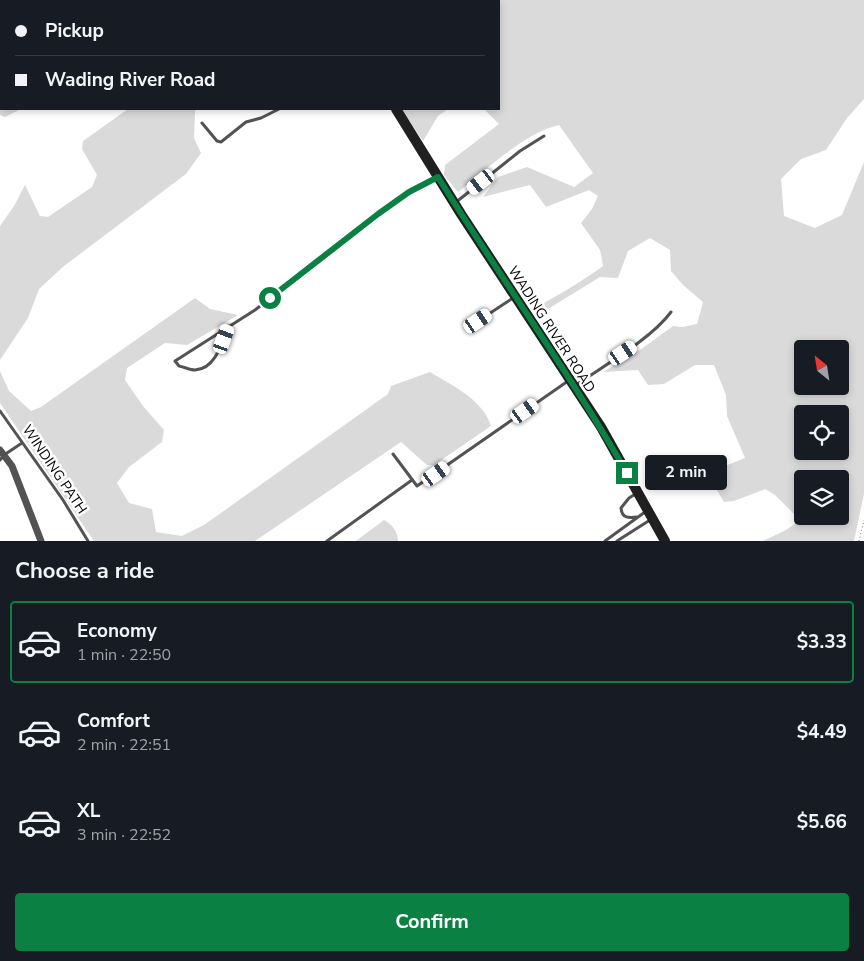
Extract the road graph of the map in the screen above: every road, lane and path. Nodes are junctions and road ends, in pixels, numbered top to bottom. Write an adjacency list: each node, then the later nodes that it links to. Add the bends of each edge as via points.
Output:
1 (277, 110): 3 (lane, via 246,122 221,142)
2 (397, 110): 5 (main road, WADING RIVER ROAD)
3 (202, 123)
4 (544, 136): 6 (lane)
5 (438, 177): 6 (main road, WADING RIVER ROAD); 10 (lane, via 409,192 255,310)
6 (454, 203): 7 (main road, WADING RIVER ROAD)
7 (515, 297): 9 (lane); 11 (main road, WADING RIVER ROAD)
8 (671, 312): 11 (lane, via 648,336)
9 (478, 321)
10 (228, 326): 10 (lane, via 212,336 175,361 179,366 195,370 207,366 219,352)
11 (571, 383): 16 (lane, via 417,486); 17 (main road, WADING RIVER ROAD, via 601,427)
12 (0, 411): 13 (lane, WINDING PATH)
13 (22, 443): 15 (lane); 22 (lane, WINDING PATH)
14 (393, 454): 16 (lane)
15 (1, 455): 21 (street, via 12,466)
16 (412, 480): 23 (lane)
17 (638, 492): 18 (main road, WADING RIVER ROAD); 19 (lane, via 621,508 625,517)
18 (650, 514): 19 (lane); 25 (lane); 26 (main road, WADING RIVER ROAD)
19 (639, 517): 24 (lane)
20 (864, 520): 27 (path)
21 (41, 541)
22 (88, 541)
23 (327, 541)
24 (605, 541)
25 (617, 541)
26 (665, 541)
27 (859, 541)

